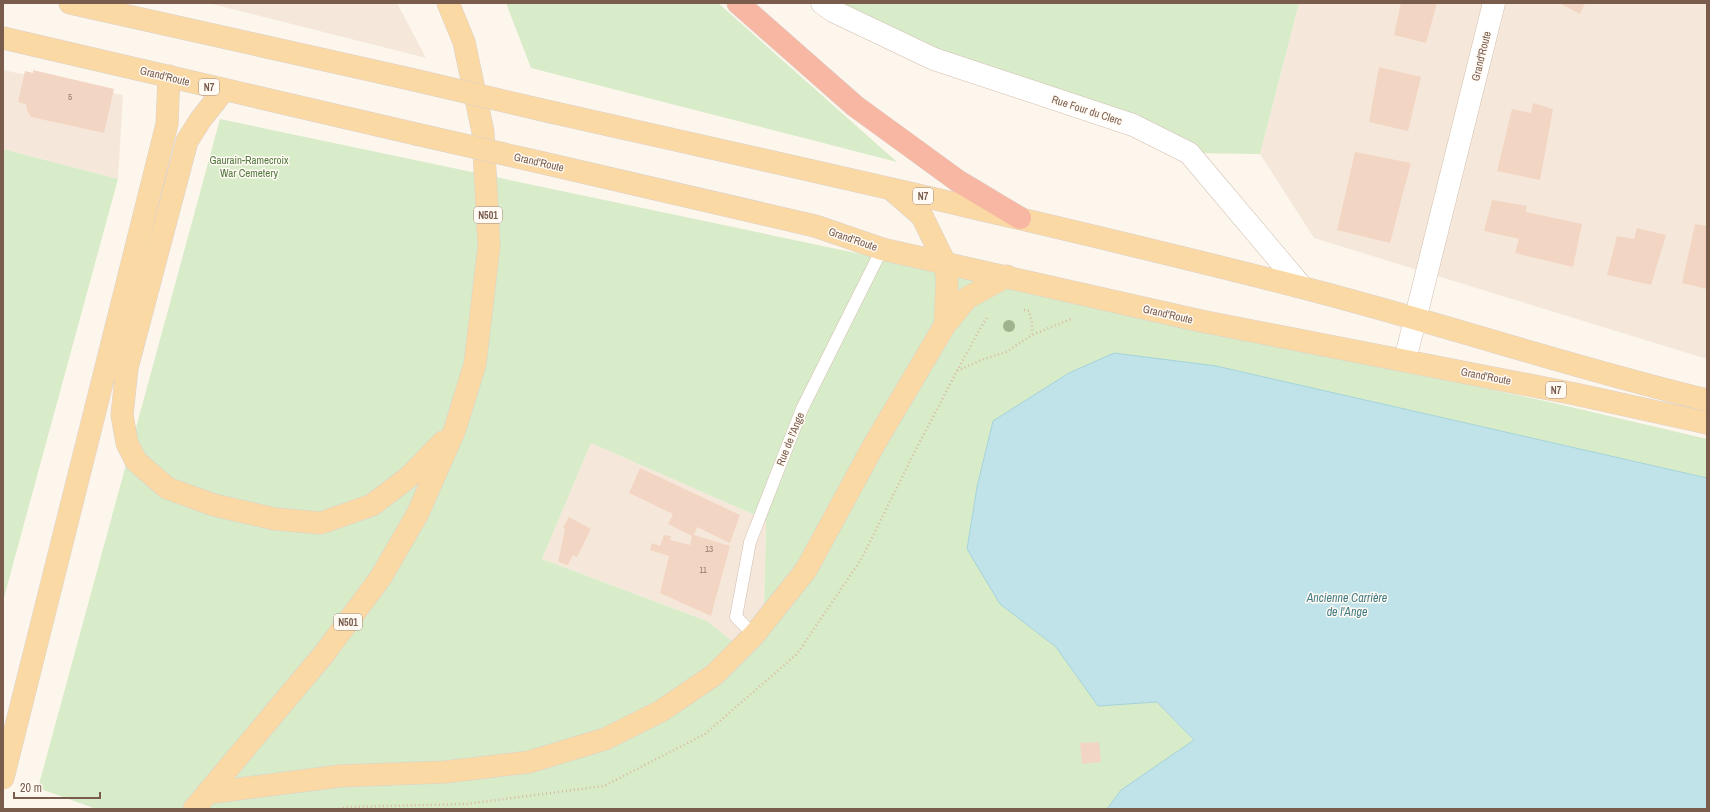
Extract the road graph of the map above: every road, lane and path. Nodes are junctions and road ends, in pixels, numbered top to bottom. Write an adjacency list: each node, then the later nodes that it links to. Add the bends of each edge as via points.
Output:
1 (70, 3): 9 (main road, N7, bridge)
2 (448, 3): 24 (main road, N501, via 464,42 483,132 490,246 475,364)
3 (738, 3): 10 (highway, via 855,106 958,181)
4 (822, 3): 14 (street, Rue Four du Clerc, via 833,11 934,59 1133,125 1189,153)
5 (1494, 3): 17 (street, Grand'Route)
6 (3, 38): 7 (main road, Grand'Route / N7)
7 (169, 76): 8 (main road, Grand'Route / N7); 26 (main road, via 167,124)
8 (224, 90): 11 (main road, Grand'Route / N7, bridge, via 815,226); 24 (main road, via 187,141 127,368 122,415 127,443 136,461 166,488 214,505 275,519 321,523 372,505 409,477)
9 (890, 188): 10 (main road, N7); 12 (main road, via 922,216)
10 (1020, 218): 14 (main road, N7)
11 (882, 249): 12 (main road, Grand'Route / N7); 25 (lane, Rue de l'Ange, via 802,408 750,542 736,617)
12 (944, 263): 13 (main road, Grand'Route / N7); 18 (main road, via 947,280)
13 (1007, 276): 18 (main road, via 967,298); 20 (main road, Grand'Route / N7, via 1201,321)
14 (1302, 287): 17 (main road, N7)
15 (1017, 308): 19 (path, via 1029,311)
16 (989, 315): 21 (path)
17 (1416, 318): 20 (street, Grand'Route); 22 (main road, N7)
18 (944, 325): 25 (main road, via 875,442 806,570)
19 (1032, 335)
20 (1405, 360): 23 (main road, Grand'Route / N7)
21 (957, 371)
22 (1707, 400)
23 (1707, 423)
24 (455, 429): 27 (main road, N501, via 418,513 381,577 324,654)
25 (754, 635): 27 (main road, via 714,675 661,711 605,739 528,762 445,772 340,776)
26 (3, 778)
27 (201, 801)

